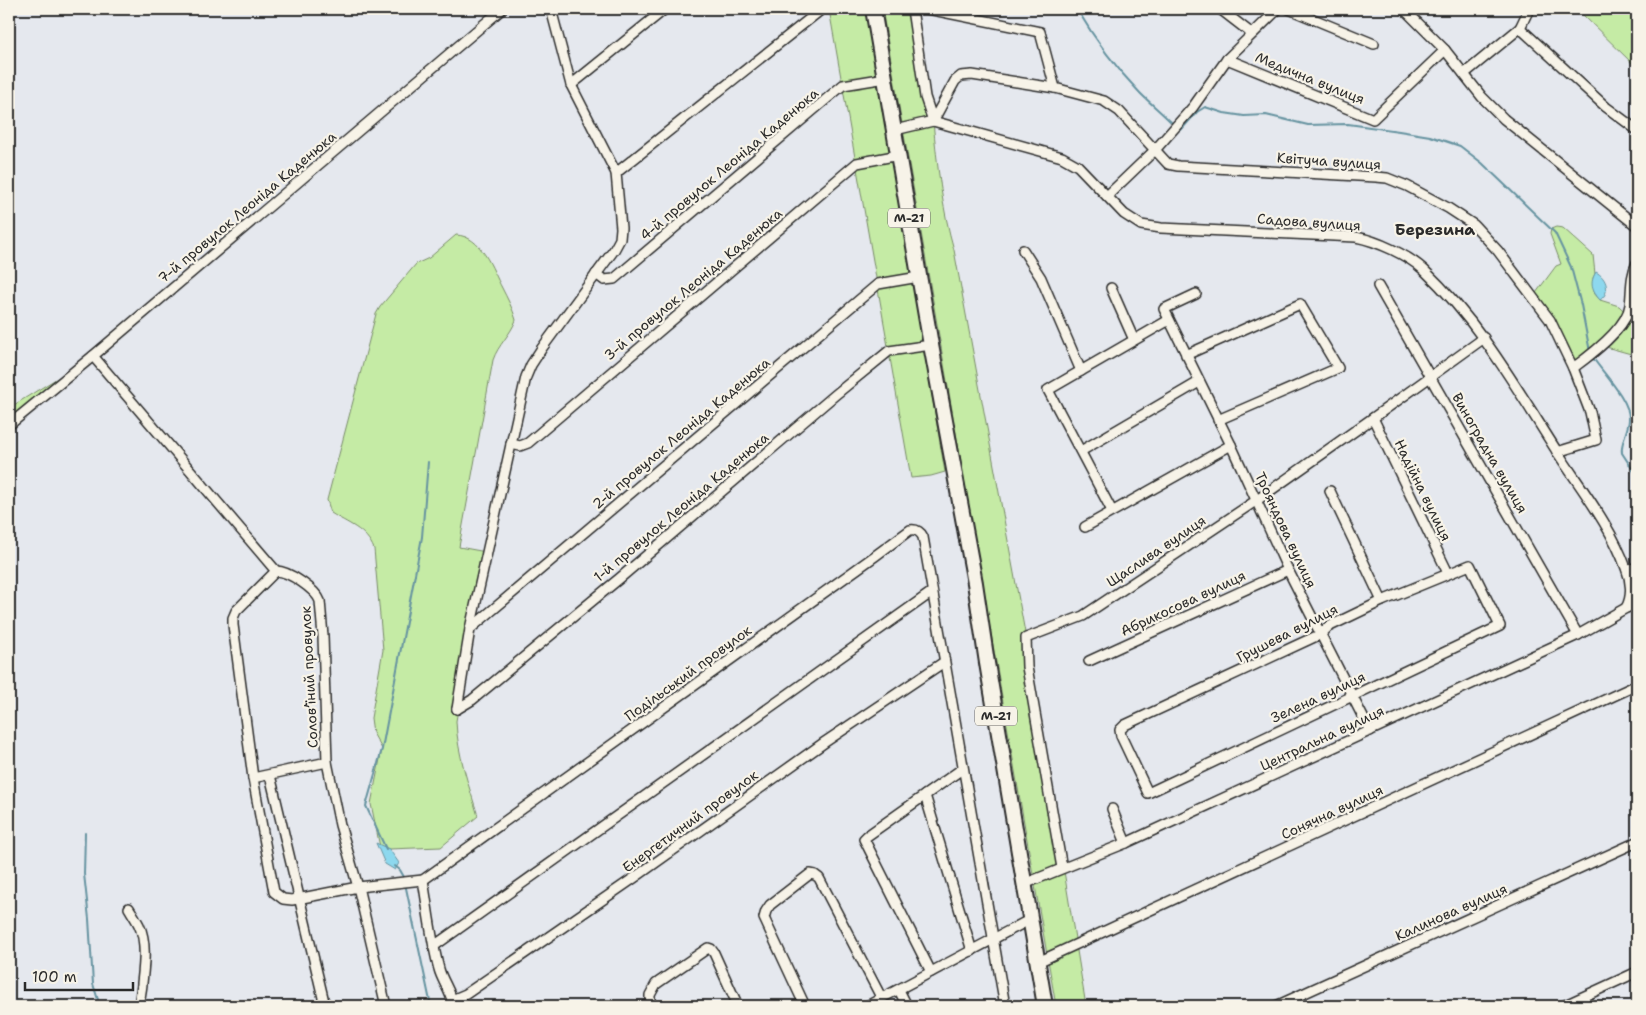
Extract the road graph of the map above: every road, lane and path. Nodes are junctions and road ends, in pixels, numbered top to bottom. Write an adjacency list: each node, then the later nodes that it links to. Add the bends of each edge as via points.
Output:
1 (502, 9): 41 (street, 7-й провулок Леоніда Каденюка)
2 (552, 9): 20 (street)
3 (665, 9): 20 (street)
4 (822, 9): 27 (street)
5 (873, 9): 19 (highway, М-21)
6 (912, 9): 22 (street, via 925,97)
7 (928, 9): 21 (street, via 1040,32)
8 (1220, 9): 14 (street, Медична вулиця)
9 (1278, 9): 14 (street, Медична вулиця)
10 (1289, 9): 15 (street)
11 (1404, 9): 16 (street)
12 (1529, 9): 13 (street)
13 (1520, 28): 18 (street); 24 (street, via 1606,107)
14 (1251, 33): 17 (street, Медична вулиця)
15 (1374, 44)
16 (1445, 50): 17 (street, Медична вулиця, via 1374,119); 18 (street)
17 (1227, 59): 25 (street, Медична вулиця)
18 (1464, 74): 29 (street, via 1504,119)
19 (886, 78): 23 (highway, М-21); 32 (street, 4-й провулок Леоніда Каденюка, via 843,85 614,279 604,280)
20 (571, 85): 27 (street)
21 (1054, 88): 22 (street, Квітуча вулиця, via 962,76 955,81); 25 (street, Квітуча вулиця, via 1111,105)
22 (933, 120): 23 (street); 28 (street, Садова вулиця, via 1062,157 1078,166)
23 (895, 130): 26 (highway, М-21)
24 (1637, 130)
25 (1155, 150): 28 (street, Медична вулиця); 43 (street, Квітуча вулиця, via 1168,164 1178,166 1387,178 1407,186 1448,208 1486,237 1550,320)
26 (899, 155): 33 (highway, М-21); 50 (street, 3-й провулок Леоніда Каденюка, via 857,163 528,443)
27 (616, 173): 32 (street, via 620,239)
28 (1107, 196): 38 (street, Садова вулиця, via 1124,214 1141,225 1336,235 1373,242 1422,268)
29 (1637, 226)
30 (1023, 250): 44 (street, via 1041,278)
31 (1637, 263): 43 (street, via 1627,316 1595,351)
32 (596, 274): 50 (street, via 531,365)
33 (919, 277): 40 (highway, М-21); 68 (street, 2-й провулок Леоніда Каденюка, via 878,284)
34 (1378, 286): 45 (street, Виноградна вулиця)
35 (1112, 288): 39 (street)
36 (1196, 294): 37 (street, via 1164,309)
37 (1169, 320): 39 (street); 42 (street, Трояндова вулиця)
38 (1484, 338): 45 (street, Щаслива вулиця); 53 (street, Садова вулиця)
39 (1134, 340): 44 (street)
40 (931, 345): 68 (street, 1-й провулок Леоніда Каденюка, via 889,352 458,709); 87 (highway, М-21, via 975,583)
41 (93, 356): 49 (street, 7-й провулок Леоніда Каденюка); 61 (street)
42 (1186, 356): 46 (street, Трояндова вулиця); 48 (street, via 1300,304 1338,368)
43 (1574, 368): 53 (street, Квітуча вулиця, via 1596,440)
44 (1081, 371): 52 (street, via 1048,390)
45 (1430, 377): 47 (street, Щаслива вулиця); 70 (street, Виноградна вулиця)
46 (1199, 382): 48 (street, Трояндова вулиця); 52 (street)
47 (1373, 418): 55 (street, Щаслива вулиця); 62 (street, Надійна вулиця)
48 (1218, 420): 51 (street, Трояндова вулиця)
49 (9, 424)
50 (512, 444): 68 (street)
51 (1231, 445): 55 (street, Трояндова вулиця); 56 (street)
52 (1081, 451): 56 (street)
53 (1557, 452): 59 (street, Садова вулиця, via 1611,533)
54 (1330, 491): 64 (street)
55 (1256, 500): 60 (street, Трояндова вулиця); 85 (street, Щаслива вулиця, via 1083,616 1026,638 1027,667)
56 (1112, 511): 57 (street)
57 (1085, 527)
58 (1637, 568): 59 (street)
59 (1627, 569): 66 (street, Садова вулиця, via 1631,594)
60 (1288, 570): 69 (street, Трояндова вулиця); 71 (street, Абрикосова вулиця)
61 (276, 571): 76 (street, Соловʼїний провулок, via 286,572 312,590 320,601); 79 (street, via 236,611 233,618)
62 (1448, 573): 64 (street, Грушева вулиця); 67 (street, Грушева вулиця, via 1470,565)
63 (932, 592): 72 (street, Подільський провулок); 86 (street, Подільський провулок, via 923,537 917,530 910,530); 93 (street)
64 (1382, 601): 69 (street, Грушева вулиця, via 1328,627)
65 (1637, 604): 66 (street, Центральна вулиця)
66 (1626, 608): 70 (street, Центральна вулиця)
67 (1500, 626): 74 (street, Зелена вулиця)
68 (470, 629)
69 (1321, 634): 74 (street, Трояндова вулиця); 80 (street, Грушева вулиця, via 1125,725 1120,730 1121,736)
70 (1578, 635): 75 (street, Центральна вулиця)
71 (1089, 661)
72 (944, 662): 77 (street, Подільський провулок); 100 (street, Енергетичний провулок, via 811,751)
73 (1637, 685): 95 (street, Сонячна вулиця)
74 (1351, 697): 75 (street, Трояндова вулиця); 80 (street, Зелена вулиця)
75 (1370, 731): 84 (street, Центральна вулиця)
76 (327, 762): 78 (street, Соловʼїний провулок); 88 (street, Соловʼїний провулок, via 340,825)
77 (962, 769): 81 (street); 92 (street, Подільський провулок)
78 (270, 775): 79 (street, Соловʼїний провулок); 89 (street)
79 (253, 778): 89 (street, via 274,892 283,899)
80 (1148, 793)
81 (925, 795): 94 (street); 96 (street, via 864,841)
82 (1112, 810): 84 (street)
83 (1637, 842): 111 (street, Калинова вулиця)
84 (1126, 843): 85 (street, Центральна вулиця)
85 (1062, 868): 87 (street, Центральна вулиця)
86 (423, 880): 88 (street); 93 (street)
87 (1024, 884): 91 (highway, М-21)
88 (358, 887): 89 (street); 103 (street, Соловʼїний провулок)
89 (299, 899): 102 (street)
90 (129, 908): 101 (street, via 143,939)
91 (1031, 919): 92 (street); 95 (highway, М-21)
92 (993, 940): 94 (street); 109 (street, Подільський провулок)
93 (434, 946): 100 (street, via 440,974)
94 (972, 951): 96 (street)
95 (1038, 962): 110 (highway, М-21)
96 (931, 972): 98 (street)
97 (1637, 972): 112 (street)
98 (899, 990): 99 (street); 108 (street)
99 (882, 999): 106 (street, via 819,878 810,874 770,905 764,918); 107 (street)
100 (452, 1003)
101 (141, 1006)
102 (325, 1006)
103 (386, 1006)
104 (650, 1006): 105 (street, via 650,995 656,984 708,948 714,953)
105 (738, 1006)
106 (805, 1006)
107 (868, 1006)
108 (908, 1006)
109 (1005, 1006)
110 (1045, 1006)
111 (1276, 1006)
112 (1563, 1006)

